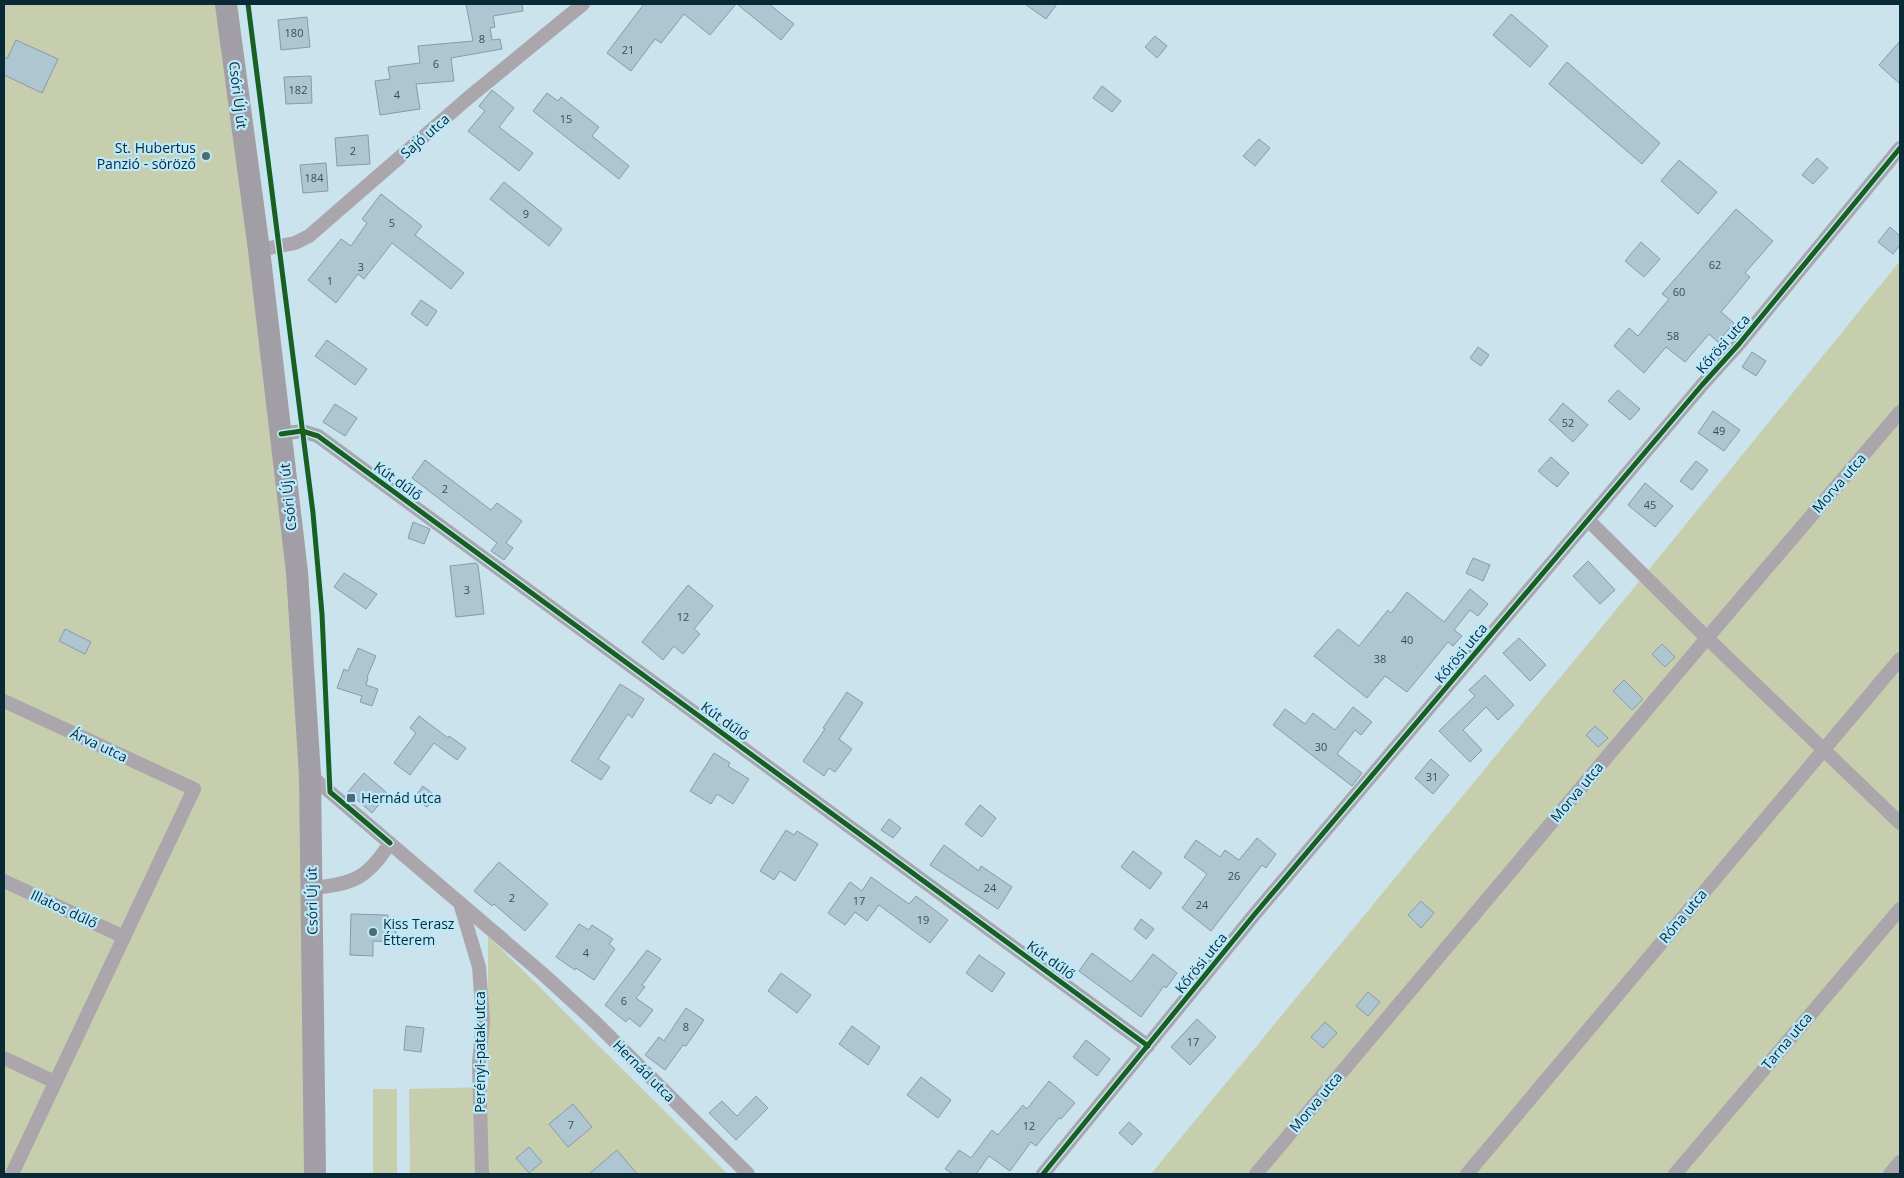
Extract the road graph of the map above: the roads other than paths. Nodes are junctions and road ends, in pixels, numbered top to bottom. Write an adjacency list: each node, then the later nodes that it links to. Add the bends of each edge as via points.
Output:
1 (226, 4): 4 (main road, Csóri Új út)
2 (583, 4): 4 (street, Sajó utca, via 468,98 309,236 295,243)
3 (1900, 148): 7 (street, Kőrösi utca, via 1739,344)
4 (259, 250): 6 (main road, Csóri Új út)
5 (1900, 412): 8 (street, Morva utca)
6 (281, 434): 12 (main road, Csóri Új út, via 297,572); 20 (street, Kút dűlő, via 302,431 318,436)
7 (1588, 520): 8 (street); 20 (street, Kőrösi utca, via 1254,915)
8 (1707, 638): 11 (street); 29 (street, Morva utca)
9 (1900, 659): 11 (street, Róna utca)
10 (4, 701): 19 (street, Árva utca, via 194,789)
11 (1823, 750): 13 (street); 30 (street, Róna utca)
12 (310, 775): 14 (street, Hernád utca); 16 (main road, Csóri Új út)
13 (1900, 823)
14 (390, 843): 16 (street, via 374,865 352,881); 17 (street, Hernád utca)
15 (4, 881): 19 (street, Illatos dűlő)
16 (312, 888): 25 (main road, Csóri Új út)
17 (460, 902): 26 (street, Perényi-patak utca, via 479,967 483,1020 479,1064); 27 (street, Hernád utca, via 595,1022)
18 (1900, 909): 31 (street, Tarna utca)
19 (124, 936): 22 (street)
20 (1148, 1046): 28 (street, Kőrösi utca)
21 (4, 1058): 22 (street)
22 (55, 1082): 24 (street)
23 (1900, 1162): 32 (street)
24 (12, 1174)
25 (315, 1174)
26 (482, 1174)
27 (748, 1174)
28 (1043, 1174)
29 (1256, 1174)
30 (1467, 1174)
31 (1675, 1174)
32 (1890, 1174)

